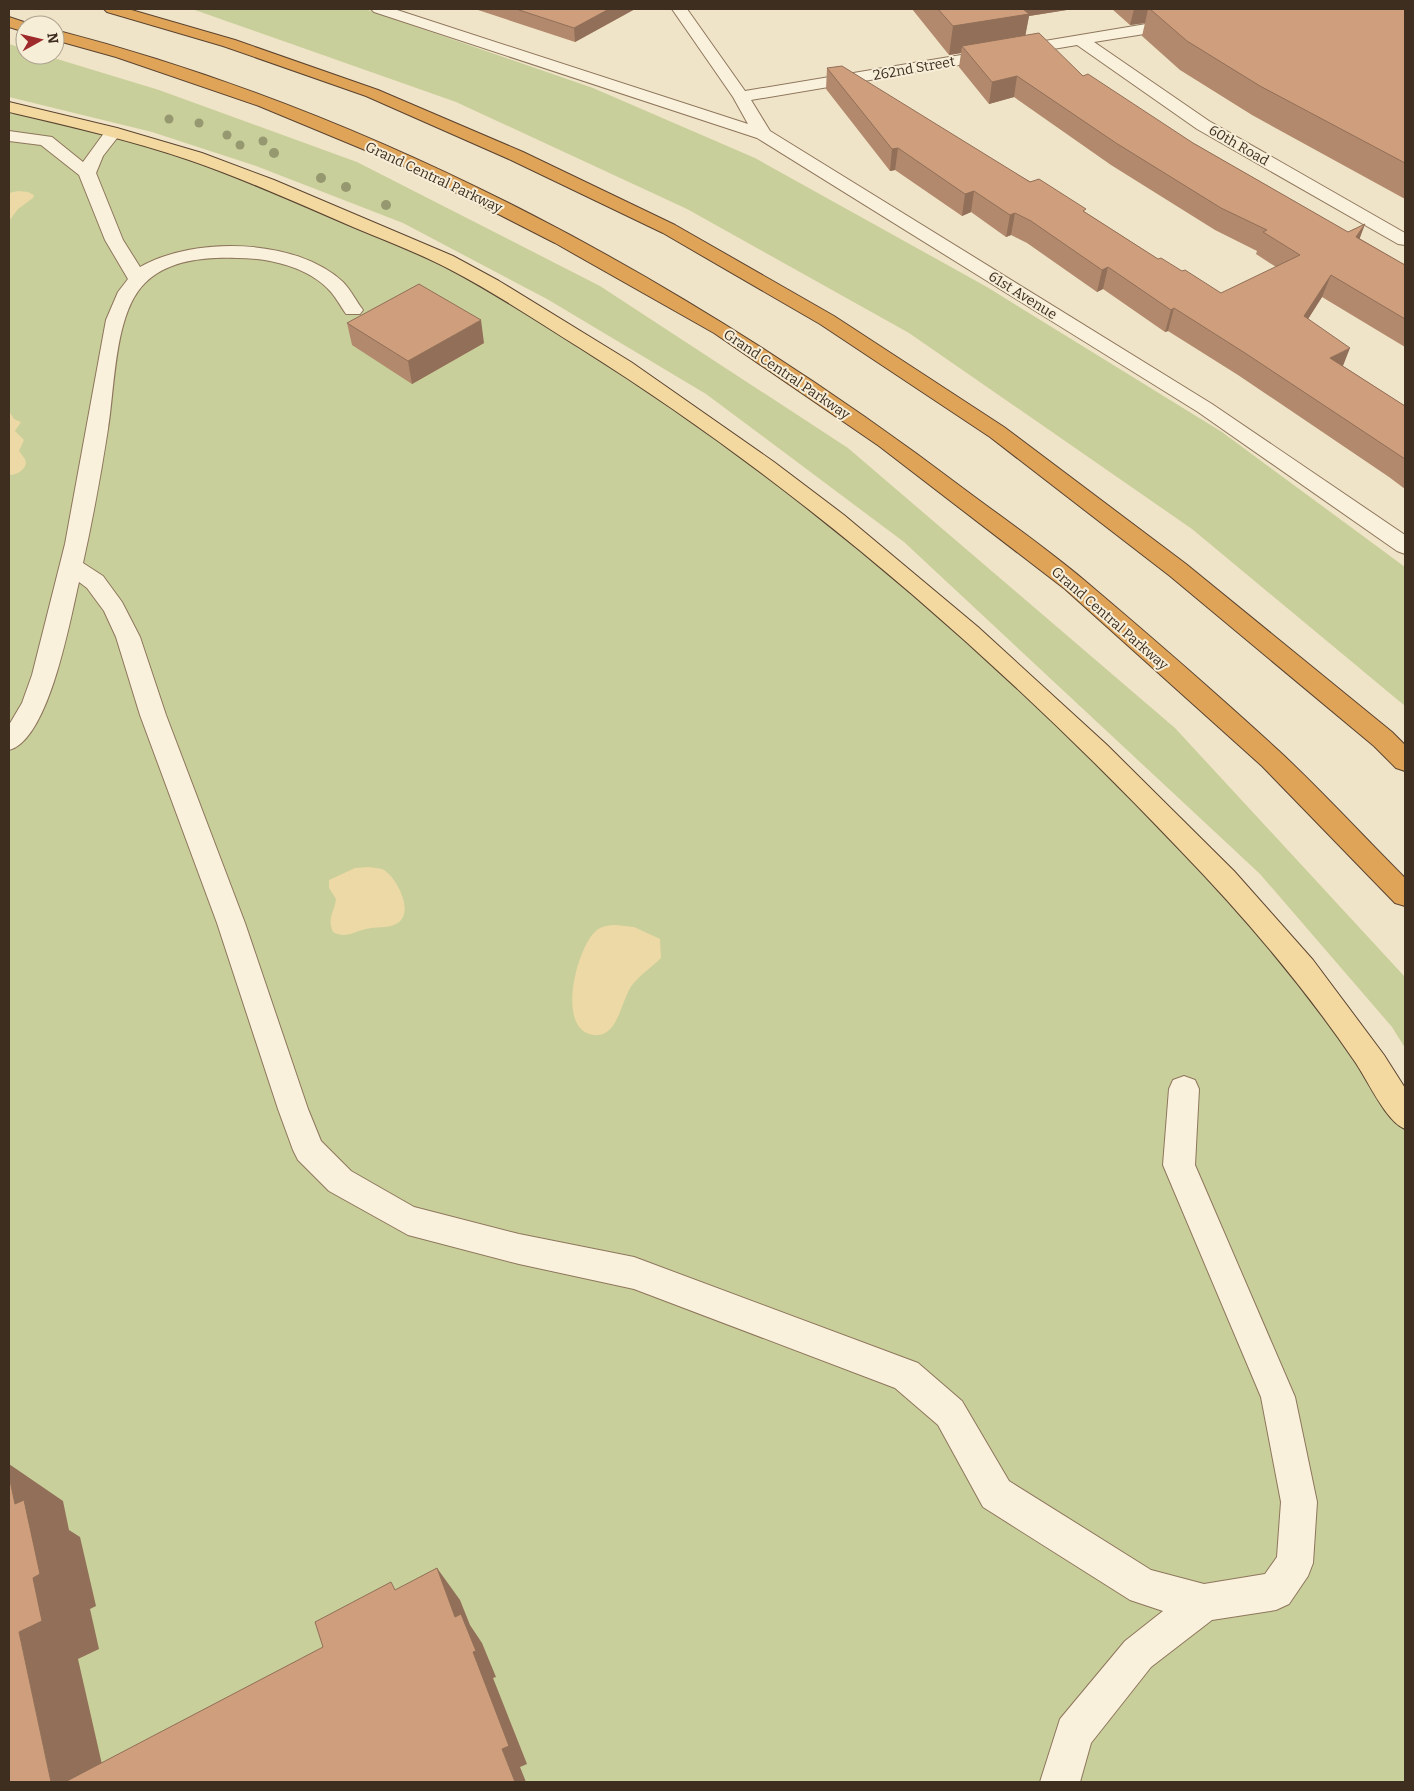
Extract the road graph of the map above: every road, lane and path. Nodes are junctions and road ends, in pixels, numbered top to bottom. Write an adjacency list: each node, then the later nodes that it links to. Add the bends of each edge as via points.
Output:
1 (112, 9): 8 (highway)
2 (140, 9): 8 (highway)
3 (379, 9): 12 (street)
4 (678, 9): 9 (street, 61st Avenue)
5 (1196, 20): 7 (street, 262nd Street)
6 (65, 38): 22 (highway, Grand Central Parkway, via 265,102 412,163 562,239 722,329 887,441 1073,583 1271,759)
7 (1080, 40): 9 (street, 262nd Street); 15 (street, 60th Road, via 1203,125)
8 (229, 43): 21 (highway, via 372,93 517,156 669,229 827,320 1005,438 1178,570 1383,739)
9 (741, 96): 12 (street, 61st Avenue)
10 (9, 107): 11 (main road)
11 (113, 133): 14 (street, via 95,155); 24 (main road, via 174,150 276,187 457,266 643,378 778,475 848,529 988,650 1182,835 1300,964 1384,1078)
12 (763, 134): 18 (street, 61st Avenue, via 1205,408)
13 (9, 136): 14 (street, via 46,141)
14 (87, 173): 16 (street, via 114,240)
15 (1405, 240)
16 (138, 279): 17 (street, via 150,269 175,258 217,252 253,252 303,266 335,286); 19 (street, via 126,293 115,320)
17 (353, 310)
18 (1405, 546)
19 (73, 567): 20 (street, via 38,696); 25 (street, via 95,582 114,608 128,637 152,715 231,923 293,1109 309,1150 340,1181 408,1220 634,1274 906,1375 950,1413 996,1494 1143,1587)
20 (9, 741)
21 (1405, 761)
22 (1405, 895)
23 (1184, 1089): 25 (street, via 1178,1164 1278,1397 1300,1502 1296,1563 1276,1591)
24 (1405, 1115)
25 (1204, 1603): 26 (street, via 1138,1654 1074,1733)
26 (1060, 1782)

